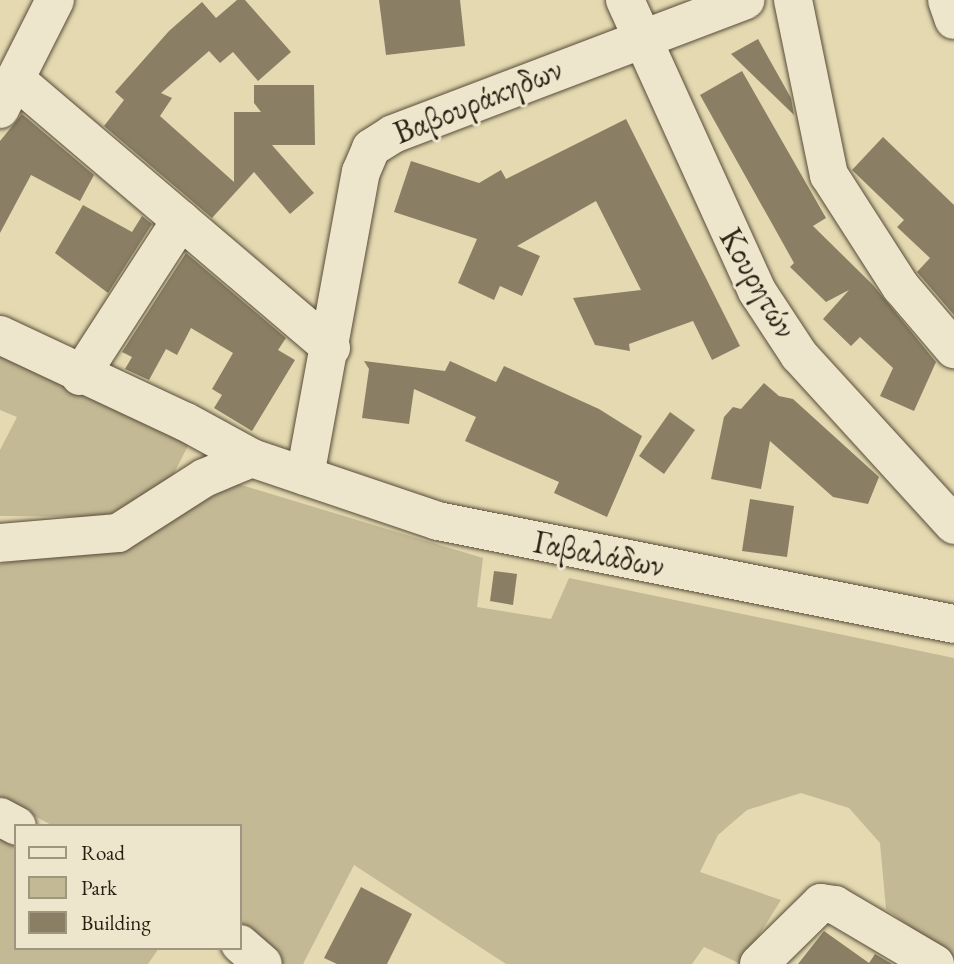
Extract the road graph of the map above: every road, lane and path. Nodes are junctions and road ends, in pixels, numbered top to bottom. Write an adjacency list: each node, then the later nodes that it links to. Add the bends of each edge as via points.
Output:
1 (55, 0): 8 (street)
2 (625, 0): 7 (street, Κουρητών)
3 (745, 0): 7 (street, Βαβουράκηδων)
4 (793, 0): 12 (street, via 829,175 901,287)
5 (947, 0): 6 (street)
6 (954, 20)
7 (641, 37): 11 (street, Βαβουράκηδων, via 393,134 371,148 361,172); 16 (street, Κουρητών, via 757,291 799,355)
8 (8, 94): 9 (street)
9 (181, 220): 11 (street); 13 (street)
10 (0, 335): 13 (street, Γαβαλάδων)
11 (331, 348): 15 (street, Βαβουράκηδων)
12 (954, 349)
13 (80, 376): 14 (street, Γαβαλάδων, via 186,422)
14 (251, 458): 15 (street, Γαβαλάδων); 17 (street, via 204,478 118,533)
15 (305, 476): 18 (street, Γαβαλάδων, via 438,521)
16 (954, 525)
17 (0, 543)
18 (954, 624)
19 (242, 946): 20 (street)
20 (263, 964)
21 (759, 964): 22 (street, via 821,903 835,905)
22 (935, 964)

